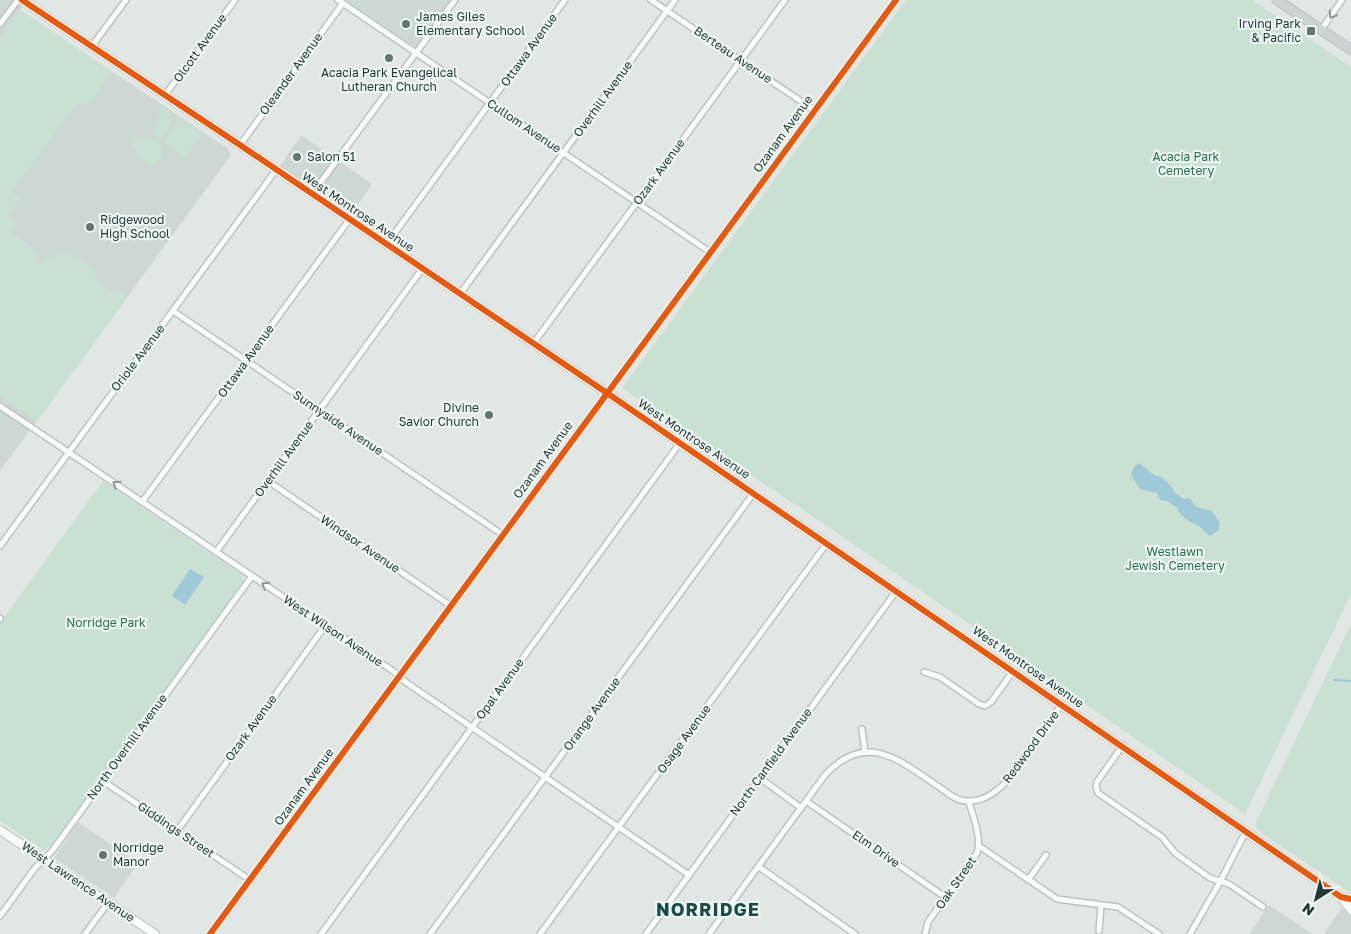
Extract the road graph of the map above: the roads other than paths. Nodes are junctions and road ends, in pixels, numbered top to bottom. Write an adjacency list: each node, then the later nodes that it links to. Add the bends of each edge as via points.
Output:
1 (18, 0): 15 (street)
2 (22, 0): 17 (street, West Montrose Avenue)
3 (126, 0): 17 (street)
4 (235, 0): 21 (street, Olcott Avenue)
5 (455, 0): 19 (street)
6 (565, 0): 22 (street, Ottawa Avenue)
7 (651, 0): 14 (street, Berteau Avenue)
8 (675, 0): 14 (street, Overhill Avenue)
9 (785, 0): 20 (street, Ozark Avenue)
10 (896, 0): 23 (street, Ozanam Avenue)
11 (1277, 0): 16 (main road)
12 (1342, 0): 16 (street, one-way to 16)
13 (341, 2): 19 (street, Cullom Avenue); 24 (street, Oleander Avenue)
14 (667, 11): 20 (street, Berteau Avenue); 25 (street, Overhill Avenue)
15 (0, 24)
16 (1322, 30): 18 (main road)
17 (92, 46): 21 (street, West Montrose Avenue)
18 (1351, 50)
19 (416, 53): 22 (street, Cullom Avenue); 27 (street)
20 (740, 60): 23 (street, Berteau Avenue); 28 (street, Ozark Avenue)
21 (165, 95): 24 (street, West Montrose Avenue)
22 (490, 103): 25 (street, Cullom Avenue); 30 (street, Ottawa Avenue)
23 (814, 110): 31 (street, Ozanam Avenue)
24 (240, 145): 26 (street, West Montrose Avenue)
25 (563, 152): 28 (street, Cullom Avenue); 33 (street, Overhill Avenue)
26 (276, 170): 27 (street, West Montrose Avenue); 34 (street, Oriole Avenue)
27 (312, 194): 29 (street, West Montrose Avenue)
28 (637, 202): 31 (street, Cullom Avenue); 35 (street, Ozark Avenue)
29 (349, 220): 30 (street, West Montrose Avenue); 36 (street, Ottawa Avenue)
30 (386, 245): 32 (street, West Montrose Avenue)
31 (710, 252): 37 (street, Ozanam Avenue)
32 (422, 269): 33 (street, West Montrose Avenue); 39 (street, Overhill Avenue)
33 (460, 294): 35 (street, West Montrose Avenue)
34 (173, 311): 36 (street, Sunnyside Avenue); 41 (street, Oriole Avenue)
35 (533, 344): 37 (street, West Montrose Avenue)
36 (246, 360): 39 (street, Sunnyside Avenue); 44 (street, Ottawa Avenue)
37 (607, 393): 40 (street, West Montrose Avenue); 45 (street, Ozanam Avenue)
38 (0, 406): 41 (street, West Wilson Avenue)
39 (320, 410): 42 (street, Overhill Avenue); 45 (street, Sunnyside Avenue)
40 (680, 443): 43 (street, West Montrose Avenue); 57 (street, Opal Avenue)
41 (68, 452): 44 (street, West Wilson Avenue, one-way to 41); 47 (street, Oriole Avenue)
42 (268, 481): 48 (street, Overhill Avenue); 51 (street, Windsor Avenue)
43 (753, 494): 46 (street, West Montrose Avenue); 61 (street, Orange Avenue)
44 (142, 502): 48 (street, West Wilson Avenue)
45 (503, 535): 51 (street, Ozanam Avenue)
46 (827, 543): 50 (street, West Montrose Avenue); 67 (street, Osage Avenue)
47 (0, 546)
48 (216, 552): 49 (street, West Wilson Avenue)
49 (252, 576): 52 (street, West Wilson Avenue, one-way to 49); 63 (street, North Overhill Avenue)
50 (897, 590): 53 (street, West Montrose Avenue); 62 (street, North Canfield Avenue)
51 (451, 606): 55 (street, Ozanam Avenue)
52 (325, 626): 55 (street, West Wilson Avenue); 69 (street, Ozark Avenue)
53 (1013, 671): 54 (street, via 985,706 935,674); 56 (street, West Montrose Avenue)
54 (924, 672)
55 (399, 677): 57 (street, West Wilson Avenue); 76 (street, Ozanam Avenue)
56 (1062, 704): 59 (street, West Montrose Avenue); 65 (street, Redwood Drive, via 1003,785 986,797)
57 (472, 727): 61 (street, West Wilson Avenue); 91 (street, Opal Avenue)
58 (862, 729): 60 (street)
59 (1122, 746): 70 (street, West Montrose Avenue); 78 (street, via 1098,779 1096,787 1101,795 1162,837 1179,857)
60 (865, 752): 64 (street, via 836,763); 65 (street, via 891,756 951,796)
61 (546, 777): 67 (street, West Wilson Avenue); 92 (street, Orange Avenue)
62 (760, 778): 66 (street); 75 (street, North Canfield Avenue)
63 (103, 781): 69 (street, Giddings Street); 73 (street, North Overhill Avenue)
64 (806, 801): 66 (street); 79 (street, Elm Drive)
65 (968, 802): 71 (street, Oak Street)
66 (801, 808): 74 (street)
67 (619, 827): 75 (street, West Wilson Avenue); 93 (street, Osage Avenue)
68 (0, 830): 73 (street, West Lawrence Avenue)
69 (177, 831): 76 (street, Giddings Street)
70 (1246, 831): 78 (street); 80 (street, West Montrose Avenue)
71 (979, 846): 77 (street); 79 (street, Oak Street, via 973,860)
72 (1046, 855): 77 (street)
73 (44, 859): 82 (street, West Lawrence Avenue); 86 (street, North Overhill Avenue)
74 (759, 867): 95 (street); 96 (street)
75 (689, 875): 94 (street, North Canfield Avenue)
76 (250, 880): 90 (street, Ozanam Avenue)
77 (1028, 880): 83 (street, via 1057,899)
78 (1220, 882): 84 (street, via 1229,884); 99 (street)
79 (945, 897): 97 (street, Oak Street, via 928,922)
80 (1341, 897): 81 (street, West Montrose Avenue); 85 (street, West Montrose Avenue)
81 (1351, 899)
82 (108, 903): 88 (street); 89 (street, West Lawrence Avenue)
83 (1101, 905): 87 (street); 98 (street, via 1118,907)
84 (1263, 907)
85 (1351, 910)
86 (0, 916)
87 (1099, 931)
88 (85, 934)
89 (155, 934)
90 (210, 934)
91 (320, 934)
92 (430, 934)
93 (540, 934)
94 (646, 934)
95 (709, 934)
96 (855, 934)
97 (925, 934)
98 (1159, 934)
99 (1190, 934)

